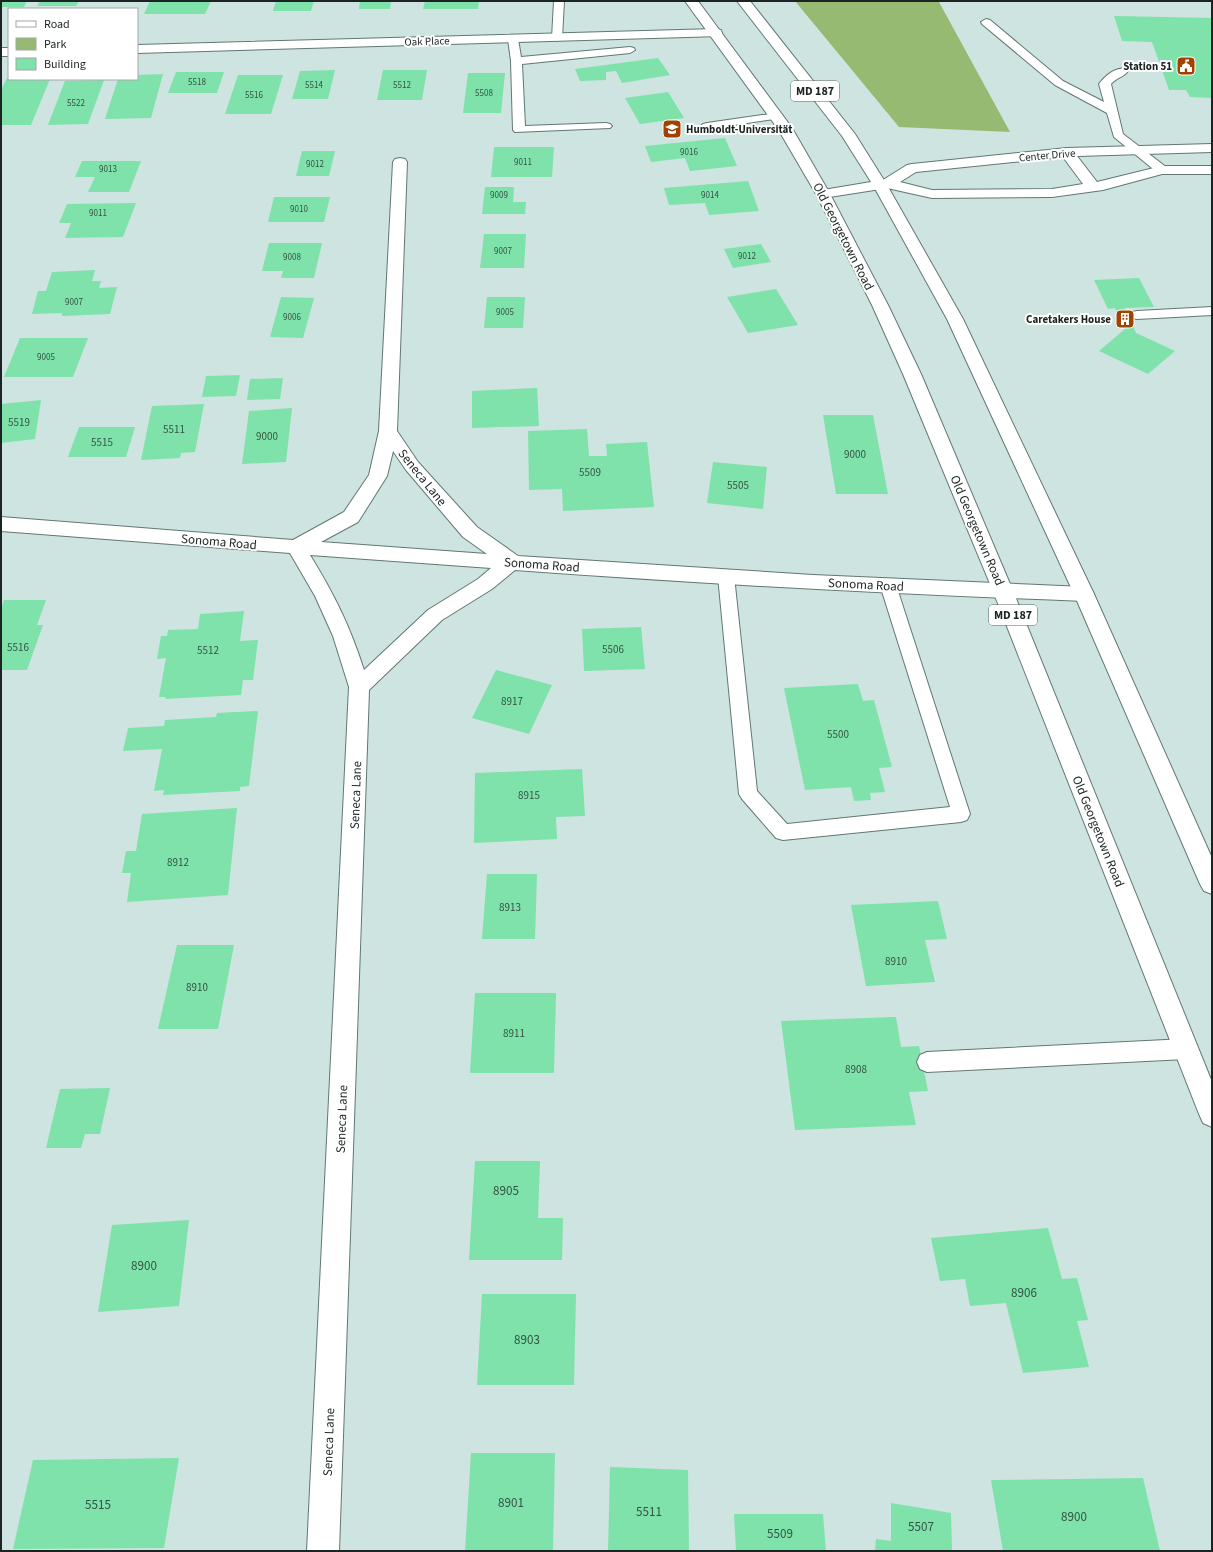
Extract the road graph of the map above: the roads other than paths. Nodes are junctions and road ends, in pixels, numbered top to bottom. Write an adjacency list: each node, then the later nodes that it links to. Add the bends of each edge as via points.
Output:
1 (559, 1): 6 (lane)
2 (691, 1): 5 (street, Old Georgetown Road / MD 187)
3 (744, 1): 23 (street, MD 187, via 848,134)
4 (986, 22): 12 (lane, via 1059,83)
5 (716, 33): 6 (street, Oak Place); 13 (street, Old Georgetown Road / MD 187)
6 (557, 38): 7 (street, Oak Place)
7 (513, 39): 8 (street, Oak Place); 10 (lane)
8 (138, 49)
9 (630, 50): 10 (lane)
10 (516, 61): 14 (lane, via 519,130)
11 (1123, 71): 12 (lane, via 1111,77 1105,84)
12 (1112, 111): 17 (lane, via 1118,135)
13 (776, 116): 15 (lane); 26 (street, Old Georgetown Road / MD 187)
14 (606, 126)
15 (707, 126)
16 (1212, 148): 17 (street, Center Drive)
17 (1134, 149): 18 (street, Center Drive); 21 (lane)
18 (1067, 152): 19 (street, Center Drive); 24 (street)
19 (993, 160): 23 (street, Center Drive, via 912,168); 25 (street, via 1002,165 1005,175 1001,184)
20 (400, 162): 29 (street, Seneca Lane)
21 (1162, 170): 22 (street, Center Drive); 24 (street, Center Drive)
22 (1212, 170)
23 (883, 185): 25 (street, Center Drive, via 932,194); 26 (street, Center Drive); 36 (street, MD 187, via 955,319)
24 (1093, 188): 25 (street, Center Drive, via 1052,192)
25 (987, 192)
26 (823, 194): 35 (street, Old Georgetown Road / MD 187, via 912,374)
27 (1212, 311): 28 (lane)
28 (1137, 315)
29 (388, 431): 31 (street, Seneca Lane, via 378,476 351,517); 32 (street, Seneca Lane, via 412,466 470,532)
30 (1, 524): 31 (street, Sonoma Road)
31 (296, 547): 32 (street, Sonoma Road); 37 (street, Seneca Lane, via 324,594 343,636)
32 (512, 562): 33 (street, Sonoma Road); 37 (street, via 485,584 435,615)
33 (726, 576): 34 (street, Sonoma Road); 34 (lane, via 748,794 783,832 961,814)
34 (888, 585): 35 (street, Sonoma Road)
35 (1003, 591): 36 (street, Sonoma Road); 39 (street, Old Georgetown Road / MD 187)
36 (1084, 594): 38 (street, MD 187)
37 (359, 687): 42 (street, Seneca Lane)
38 (1212, 884)
39 (1186, 1049): 40 (lane); 41 (street, Old Georgetown Road / MD 187)
40 (927, 1062)
41 (1212, 1114)
42 (323, 1551)

